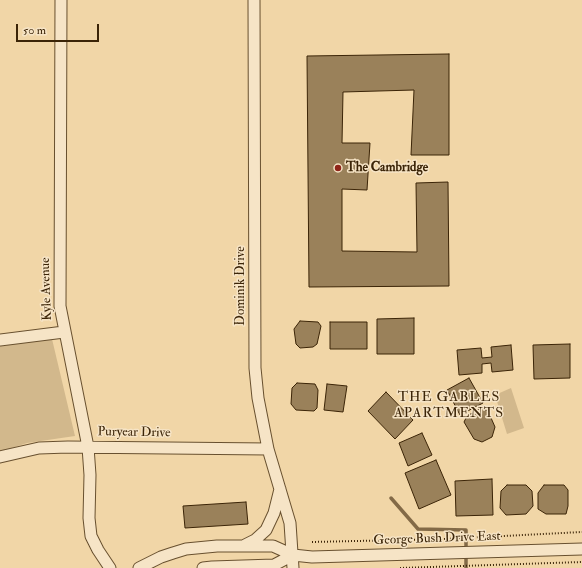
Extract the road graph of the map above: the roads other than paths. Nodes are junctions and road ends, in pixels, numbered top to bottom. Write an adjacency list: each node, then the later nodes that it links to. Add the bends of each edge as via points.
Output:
1 (61, 0): 3 (street, Kyle Avenue, via 60,306)
2 (254, 0): 6 (street, Dominik Drive, via 256,368 258,398)
3 (64, 332): 4 (street); 5 (street, Kyle Avenue)
4 (0, 340)
5 (88, 447): 6 (street, Puryear Drive); 7 (street, Puryear Drive, via 39,448); 12 (street, Kyle Avenue, via 91,536)
6 (268, 449): 8 (street, Dominik Drive)
7 (0, 457)
8 (280, 489): 9 (street, via 274,513 266,530); 11 (street, Dominik Drive, via 290,522)
9 (245, 546): 11 (street, George Bush Drive East, via 273,546); 13 (street, George Bush Drive East, via 186,550 161,557)
10 (582, 549): 11 (street, George Bush Drive East)
11 (293, 555): 14 (street, via 274,565); 15 (street, Dominik Drive)
12 (110, 568)
13 (139, 568)
14 (203, 568)
15 (293, 568)

